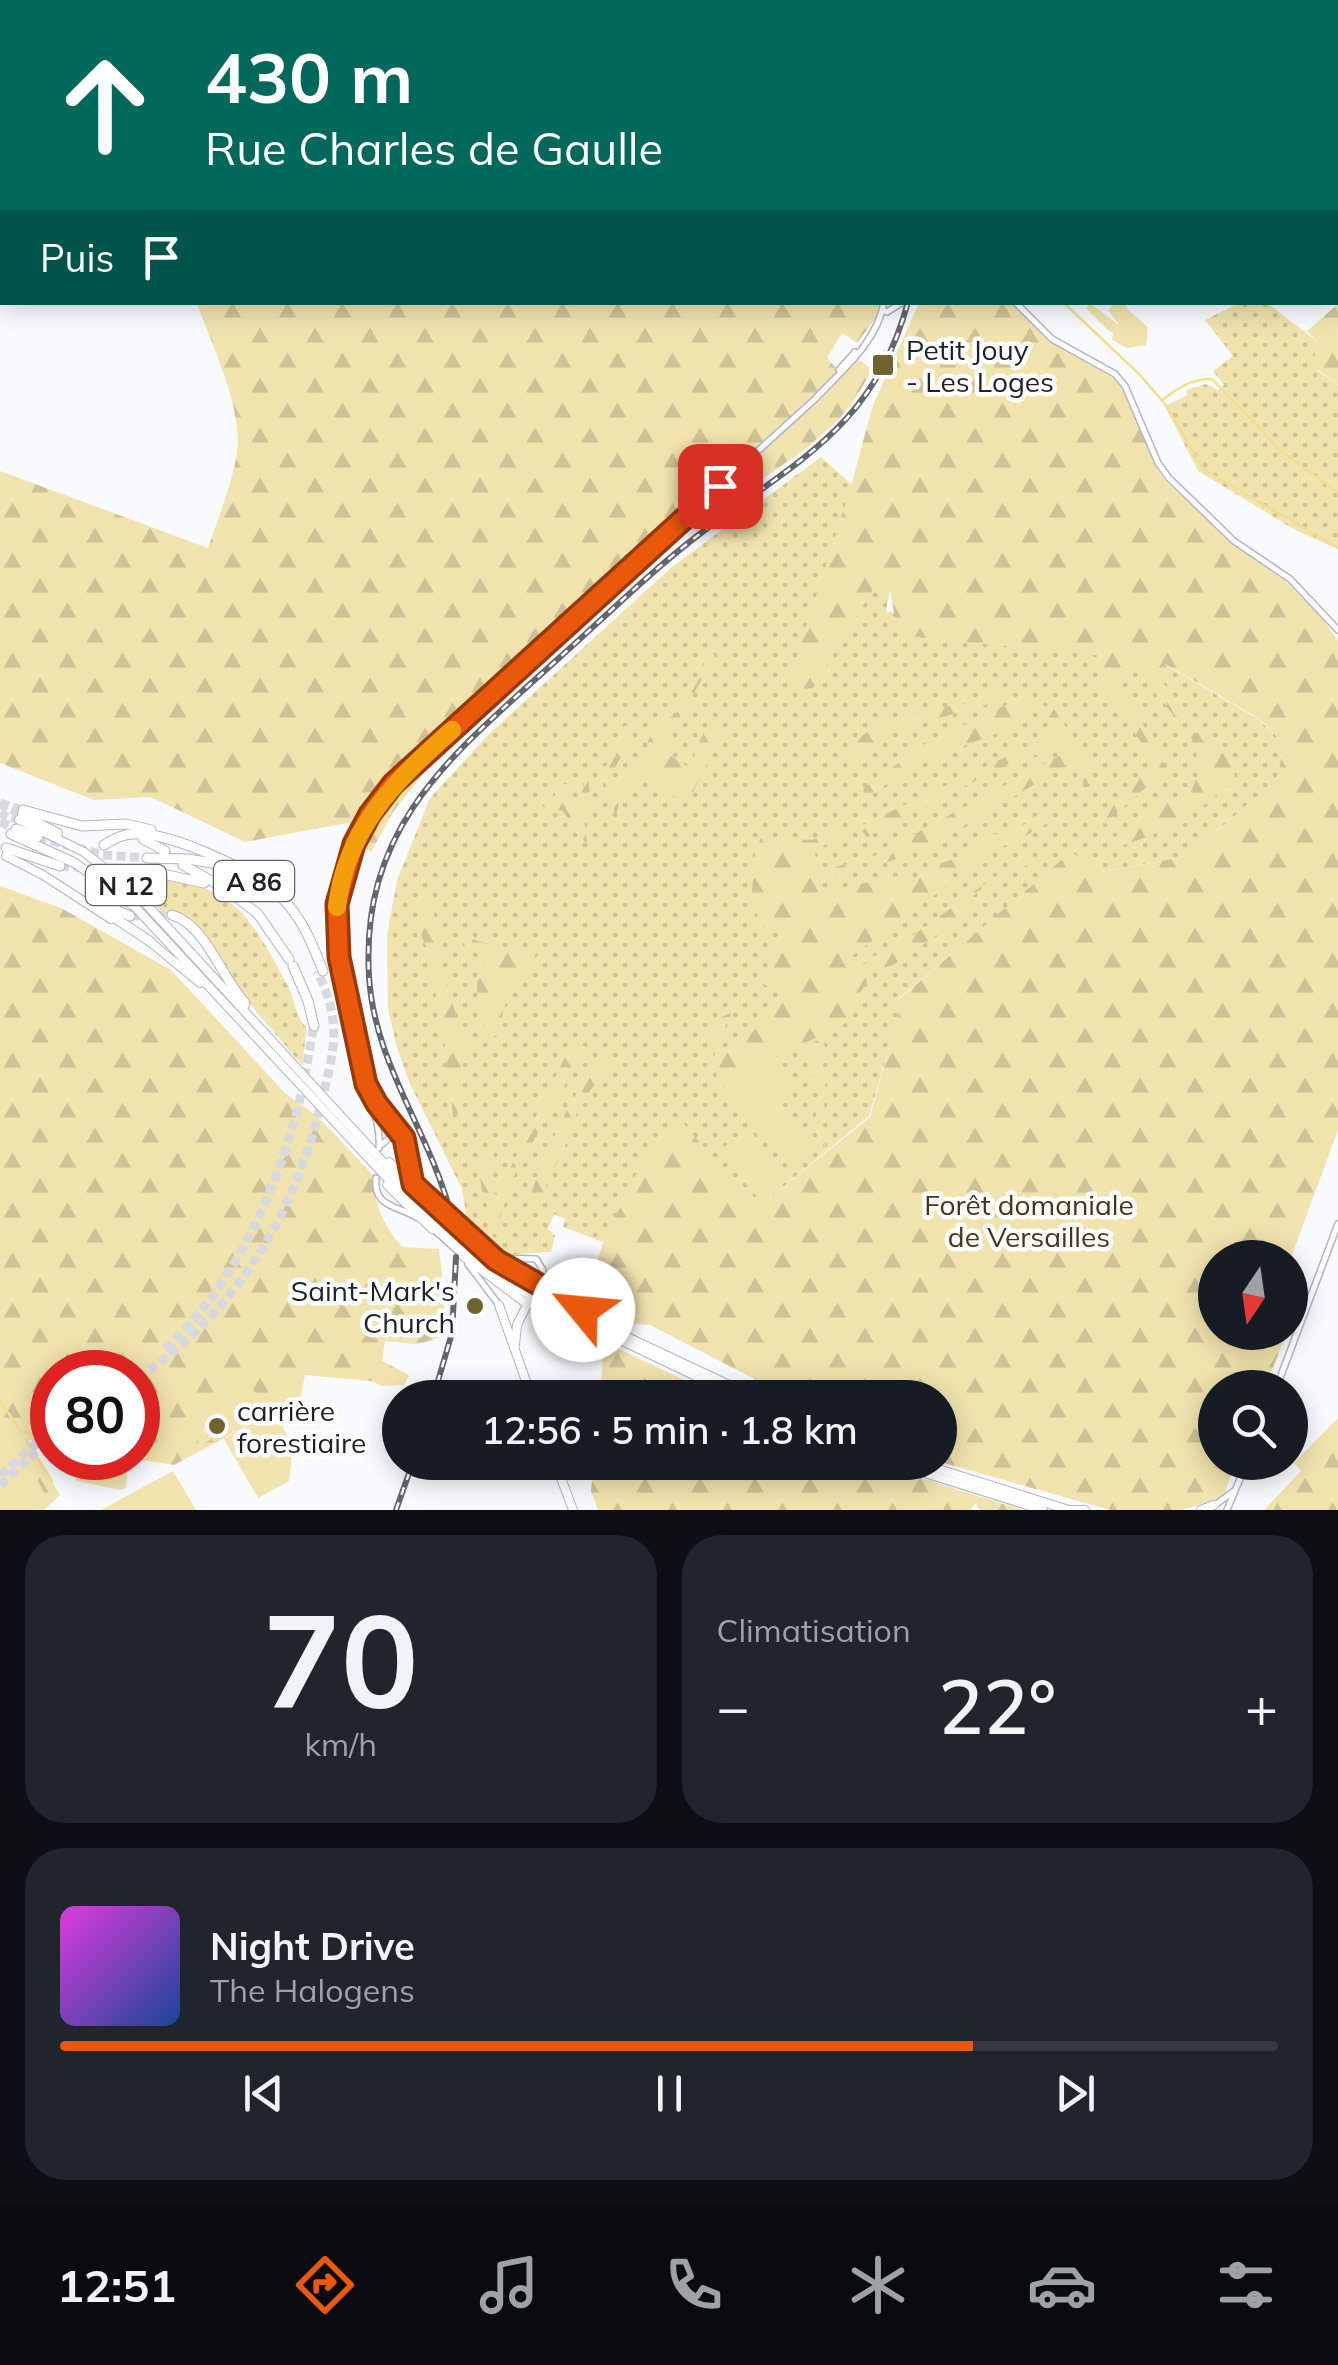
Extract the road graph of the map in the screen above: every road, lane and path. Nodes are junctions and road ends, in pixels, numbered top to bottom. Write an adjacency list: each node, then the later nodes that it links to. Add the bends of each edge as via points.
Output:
1 (1019, 305): 3 (main road, via 1052,339 1114,374 1169,478 1234,540 1290,579)
2 (883, 310): 21 (main road, via 863,346 801,412 403,774 370,814 346,862 337,904 339,957)
3 (1338, 630)
4 (18, 821): 5 (highway); 8 (highway, via 137,826); 10 (highway, N 12); 19 (main road, N 12, via 62,834 107,868)
5 (38, 836)
6 (166, 850): 8 (highway, via 133,838 106,847 125,834 141,834)
7 (6, 852): 12 (highway); 17 (main road)
8 (208, 855): 9 (highway, A 86, via 247,872 283,899 306,931 320,971 296,923 254,881 209,862)
9 (146, 858)
10 (75, 863): 18 (main road, N 12, via 125,898)
11 (184, 865): 14 (highway)
12 (60, 868)
13 (163, 874): 14 (highway, A 86, via 197,880)
14 (246, 904): 20 (highway, A 86, via 291,963)
15 (172, 915): 19 (highway, via 196,929)
16 (130, 916): 17 (highway, via 95,891 109,914)
17 (152, 942): 18 (main road)
18 (212, 990): 22 (main road, N 12)
19 (243, 1008): 24 (main road, N 12)
20 (314, 1026)
21 (366, 1084): 23 (main road); 24 (main road, via 378,1129)
22 (304, 1087): 28 (main road); 35 (main road, N 12, via 388,1179 482,1264 535,1299)
23 (407, 1146): 24 (main road, via 392,1136); 26 (main road)
24 (374, 1148): 26 (main road); 33 (main road, N 12, via 503,1273)
25 (376, 1178): 28 (main road, via 386,1206)
26 (413, 1184): 29 (main road)
27 (1338, 1224): 36 (main road)
28 (432, 1229): 30 (main road)
29 (481, 1246): 31 (main road, via 501,1259 536,1259 543,1270); 33 (main road)
30 (462, 1256): 32 (main road); 35 (main road, via 523,1301)
31 (540, 1285)
32 (500, 1306): 34 (main road); 34 (main road, via 510,1315 525,1309)
33 (590, 1319): 39 (main road, N 12)
34 (512, 1326): 37 (main road)
35 (633, 1346): 38 (main road, N 12)
36 (1283, 1370)
37 (525, 1380)
38 (703, 1380)
39 (719, 1380)
40 (957, 1475): 49 (main road)
41 (563, 1480): 47 (main road)
42 (947, 1480): 48 (main road)
43 (1241, 1480): 44 (main road)
44 (1237, 1489): 45 (main road); 46 (main road)
45 (1218, 1504): 46 (main road); 51 (main road)
46 (1231, 1509)
47 (574, 1510)
48 (1042, 1510)
49 (1069, 1510): 50 (main road)
50 (1085, 1510)
51 (1201, 1510)

